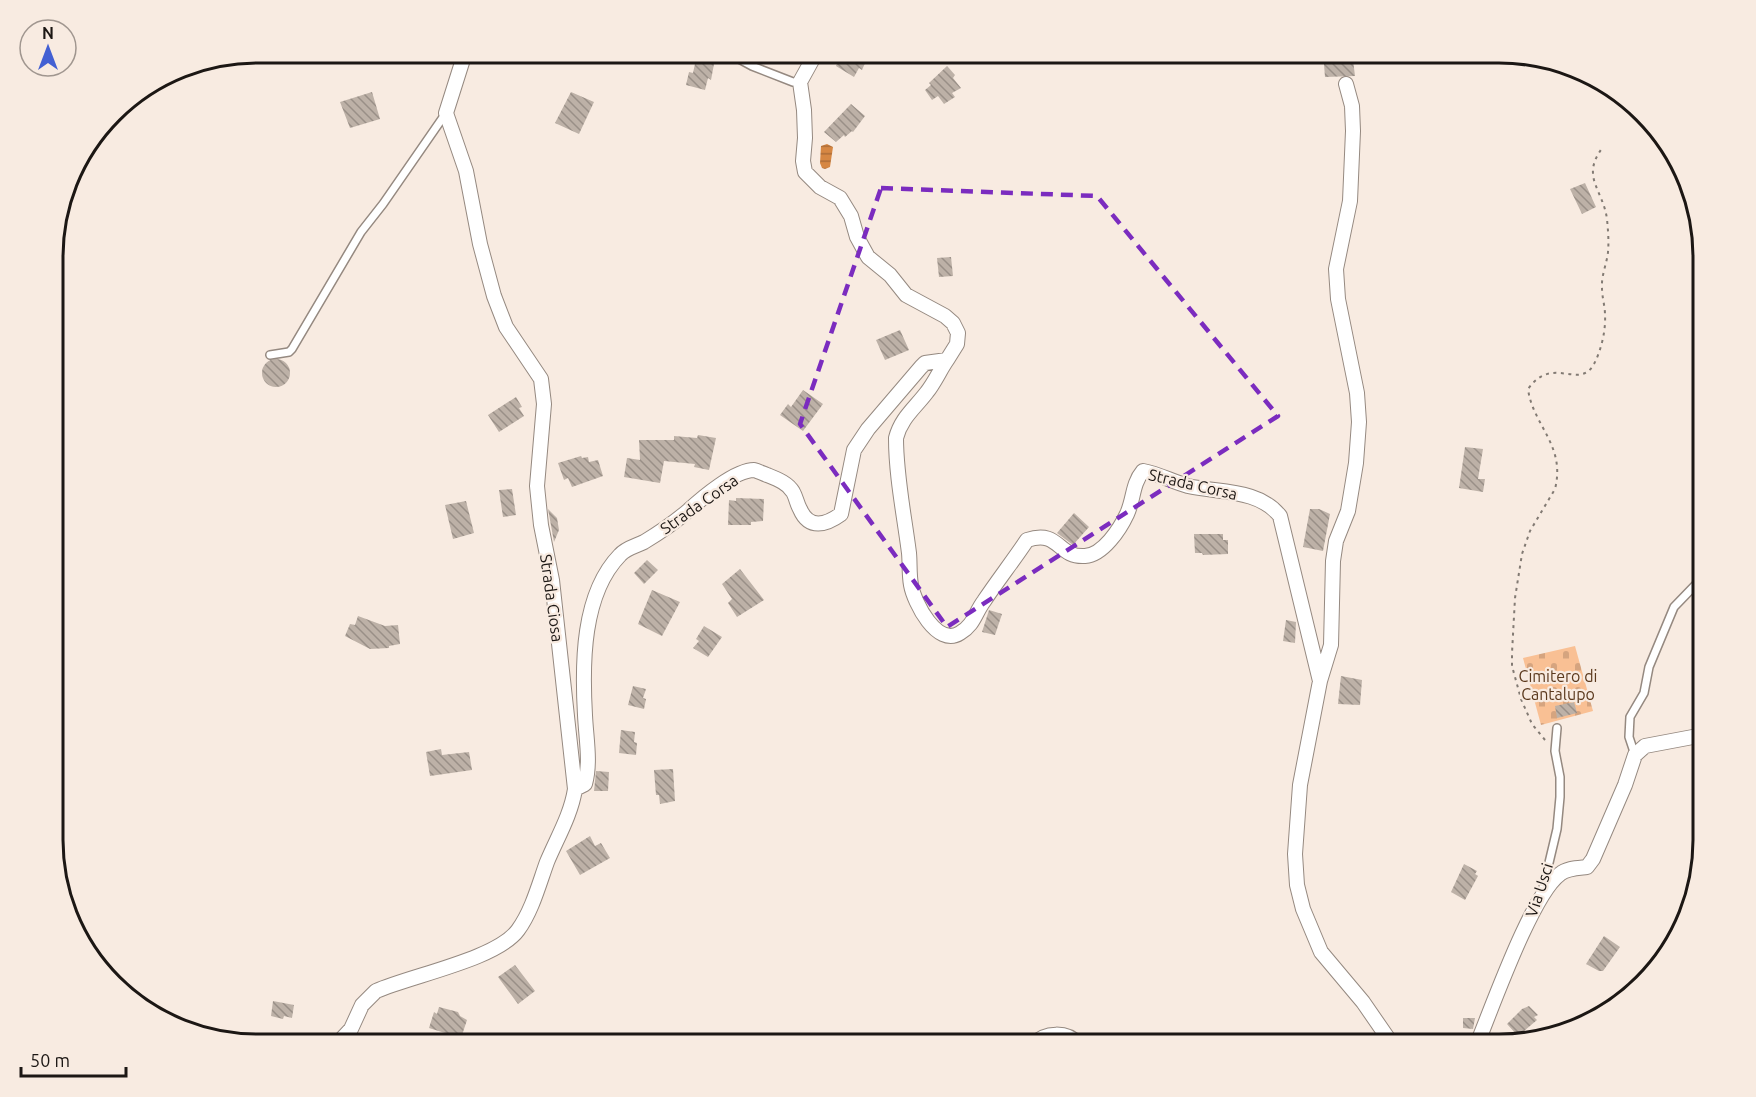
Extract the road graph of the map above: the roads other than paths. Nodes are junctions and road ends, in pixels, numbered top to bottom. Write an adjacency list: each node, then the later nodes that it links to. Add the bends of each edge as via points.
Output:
1 (462, 63): 6 (street)
2 (747, 63): 4 (lane)
3 (810, 63): 4 (street)
4 (800, 82): 8 (street, Strada Corsa, via 805,172 820,187 840,198 868,257 906,295 953,323 958,333 957,344)
5 (1346, 84): 10 (street, Strada Corsa, via 1353,131 1350,201 1336,269 1338,299 1358,393 1359,422 1348,511 1333,561 1331,645)
6 (446, 113): 7 (lane, via 361,232 295,346 289,352); 14 (street, Strada Ciosa, via 466,171 494,296 506,327 541,379 544,404 537,486 552,580)
7 (270, 355)
8 (947, 360): 10 (street, Strada Corsa, via 928,391 905,417 896,438 911,586 930,625 950,636 968,627 1027,540 1048,537 1075,557 1090,556 1102,548 1128,513 1135,480 1143,471 1188,486 1253,498 1273,507 1280,516); 14 (street, Strada Corsa, via 925,363 868,429 854,450 841,514 829,523 808,520 786,484 754,470 723,484 679,519 622,552 606,570 592,605 582,672 588,766 585,784)
9 (1693, 587): 13 (lane, via 1674,607 1649,667 1644,693 1630,717 1629,737)
10 (1320, 681): 17 (street, Strada Corsa, via 1300,785 1297,885 1321,952)
11 (1557, 728): 15 (lane, Via Usci, via 1557,829)
12 (1693, 737): 13 (street, via 1645,746)
13 (1635, 755): 15 (street, via 1593,859 1587,867 1560,874)
14 (575, 789): 16 (street, Strada Ciosa, via 572,809 514,935 493,950 376,991 362,1005)
15 (1538, 900): 18 (street, Via Usci)
16 (346, 1034)
17 (1385, 1034)
18 (1481, 1034)

